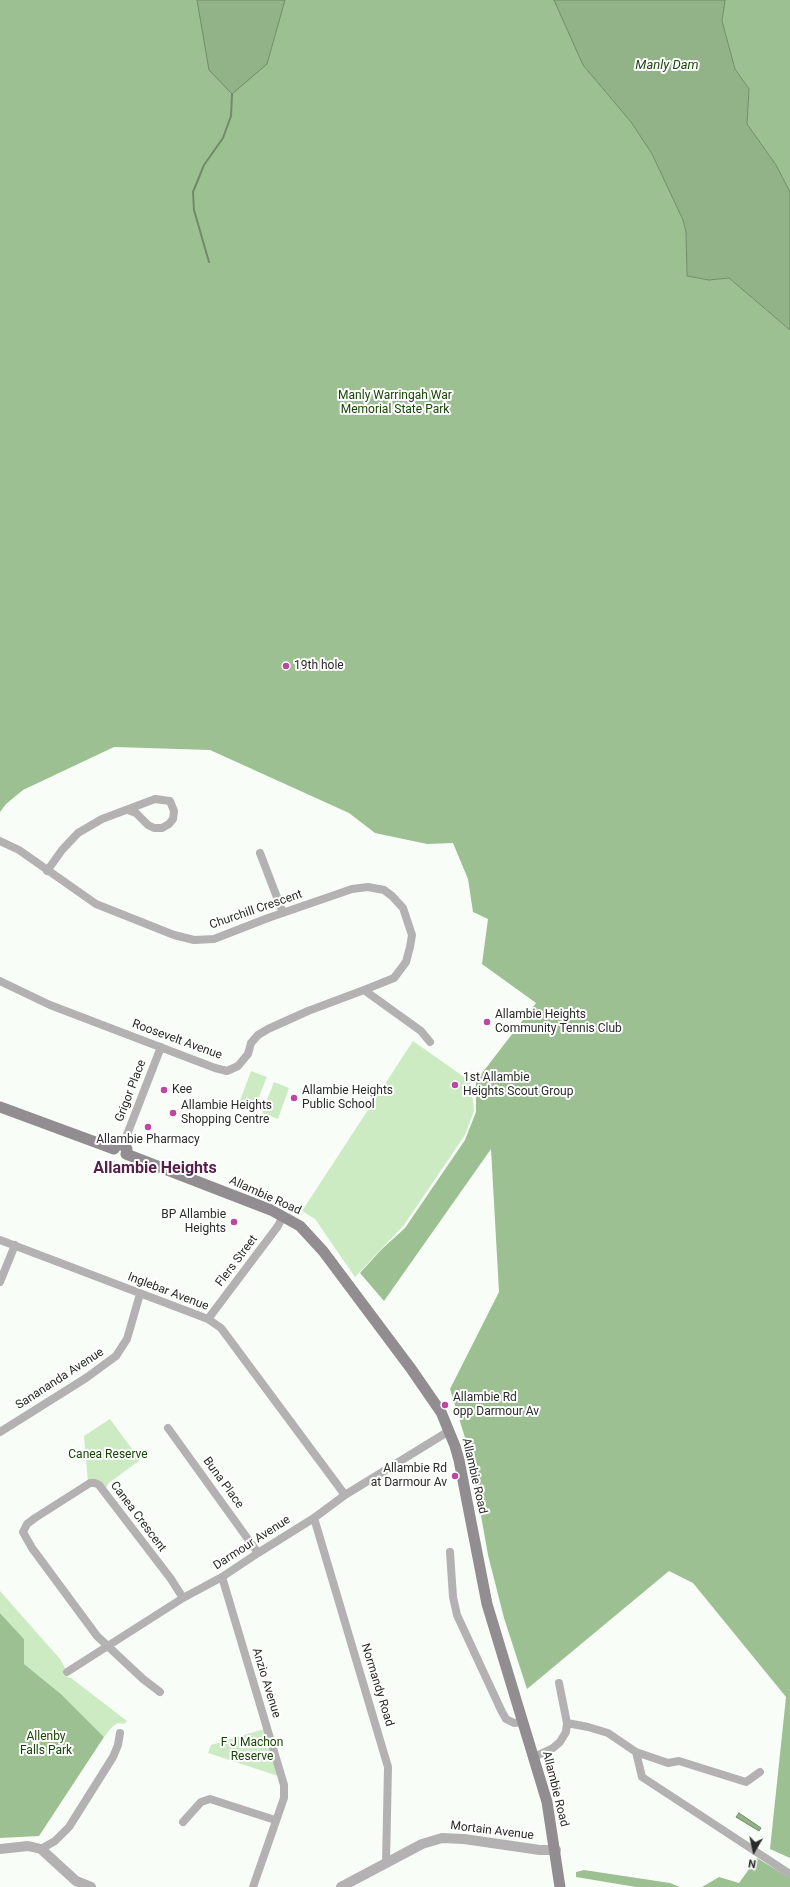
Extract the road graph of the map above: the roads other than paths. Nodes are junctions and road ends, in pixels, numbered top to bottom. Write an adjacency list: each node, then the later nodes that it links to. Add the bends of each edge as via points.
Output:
1 (128, 810): 1 (street, via 155,798 170,801 174,811 169,824 162,828 154,828 136,813); 4 (street, via 89,825 78,833)
2 (0, 841): 4 (street, Churchill Crescent, via 19,850)
3 (260, 853): 5 (street)
4 (47, 871): 5 (street, Churchill Crescent, via 96,904 174,935 194,940 214,939)
5 (282, 913): 7 (street, Churchill Crescent, via 352,889 368,887 384,890 392,896 403,908 412,935 406,962 394,978)
6 (0, 982): 9 (street, Roosevelt Avenue, via 50,1005)
7 (364, 990): 8 (street, via 421,1031); 9 (street, Roosevelt Avenue, via 268,1028 251,1043 248,1054 238,1066 227,1071)
8 (430, 1042)
9 (161, 1047): 11 (street, Grigor Place)
10 (0, 1107): 11 (main road, Allambie Road)
11 (121, 1149): 12 (main road, Allambie Road)
12 (282, 1216): 17 (street, Flers Street, via 278,1226); 20 (main road, Allambie Road, via 300,1226 323,1251 432,1397)
13 (0, 1240): 14 (street, Inglebar Avenue)
14 (15, 1245): 15 (street); 16 (street, Inglebar Avenue)
15 (0, 1282)
16 (140, 1294): 17 (street, Inglebar Avenue); 19 (street, Sanananda Avenue, via 127,1340 116,1356)
17 (208, 1319): 21 (street, Inglebar Avenue, via 221,1328)
18 (168, 1428): 24 (street, Buna Place)
19 (0, 1432)
20 (450, 1432): 21 (street, Darmour Avenue); 31 (main road, Allambie Road, via 459,1460 482,1585)
21 (345, 1495): 22 (street, Darmour Avenue)
22 (314, 1518): 24 (street, Darmour Avenue); 42 (street, Normandy Road, via 388,1767)
23 (450, 1552): 31 (street, via 457,1615 506,1719 514,1723)
24 (258, 1553): 25 (street, Darmour Avenue)
25 (222, 1577): 26 (street, Darmour Avenue); 37 (street, Anzio Avenue, via 284,1785 284,1798)
26 (183, 1598): 27 (street, Darmour Avenue); 27 (street, Canea Crescent, via 99,1485 90,1483 35,1518 27,1524 23,1532 97,1636)
27 (107, 1645): 28 (street, Darmour Avenue); 30 (street)
28 (67, 1672)
29 (559, 1684): 32 (street)
30 (160, 1692)
31 (523, 1722): 35 (main road, Allambie Road)
32 (567, 1723): 34 (street, via 608,1733); 35 (street, via 566,1732 560,1742)
33 (120, 1733): 40 (street, via 113,1757 69,1827 55,1841)
34 (636, 1752): 36 (street, via 668,1763 679,1761 746,1782); 43 (street, via 642,1777)
35 (534, 1757): 41 (main road, Allambie Road, via 547,1802)
36 (760, 1772)
37 (275, 1820): 38 (street, via 210,1799 201,1802); 45 (street, Anzio Avenue)
38 (183, 1822)
39 (0, 1849): 40 (street, via 28,1846)
40 (40, 1849): 44 (street, via 76,1881)
41 (556, 1850): 42 (street, Mortain Avenue, via 442,1838 422,1844); 47 (main road, Allambie Road)
42 (386, 1863): 46 (street, Mortain Avenue)
43 (790, 1874)
44 (91, 1887)
45 (254, 1887)
46 (341, 1887)
47 (560, 1887)

